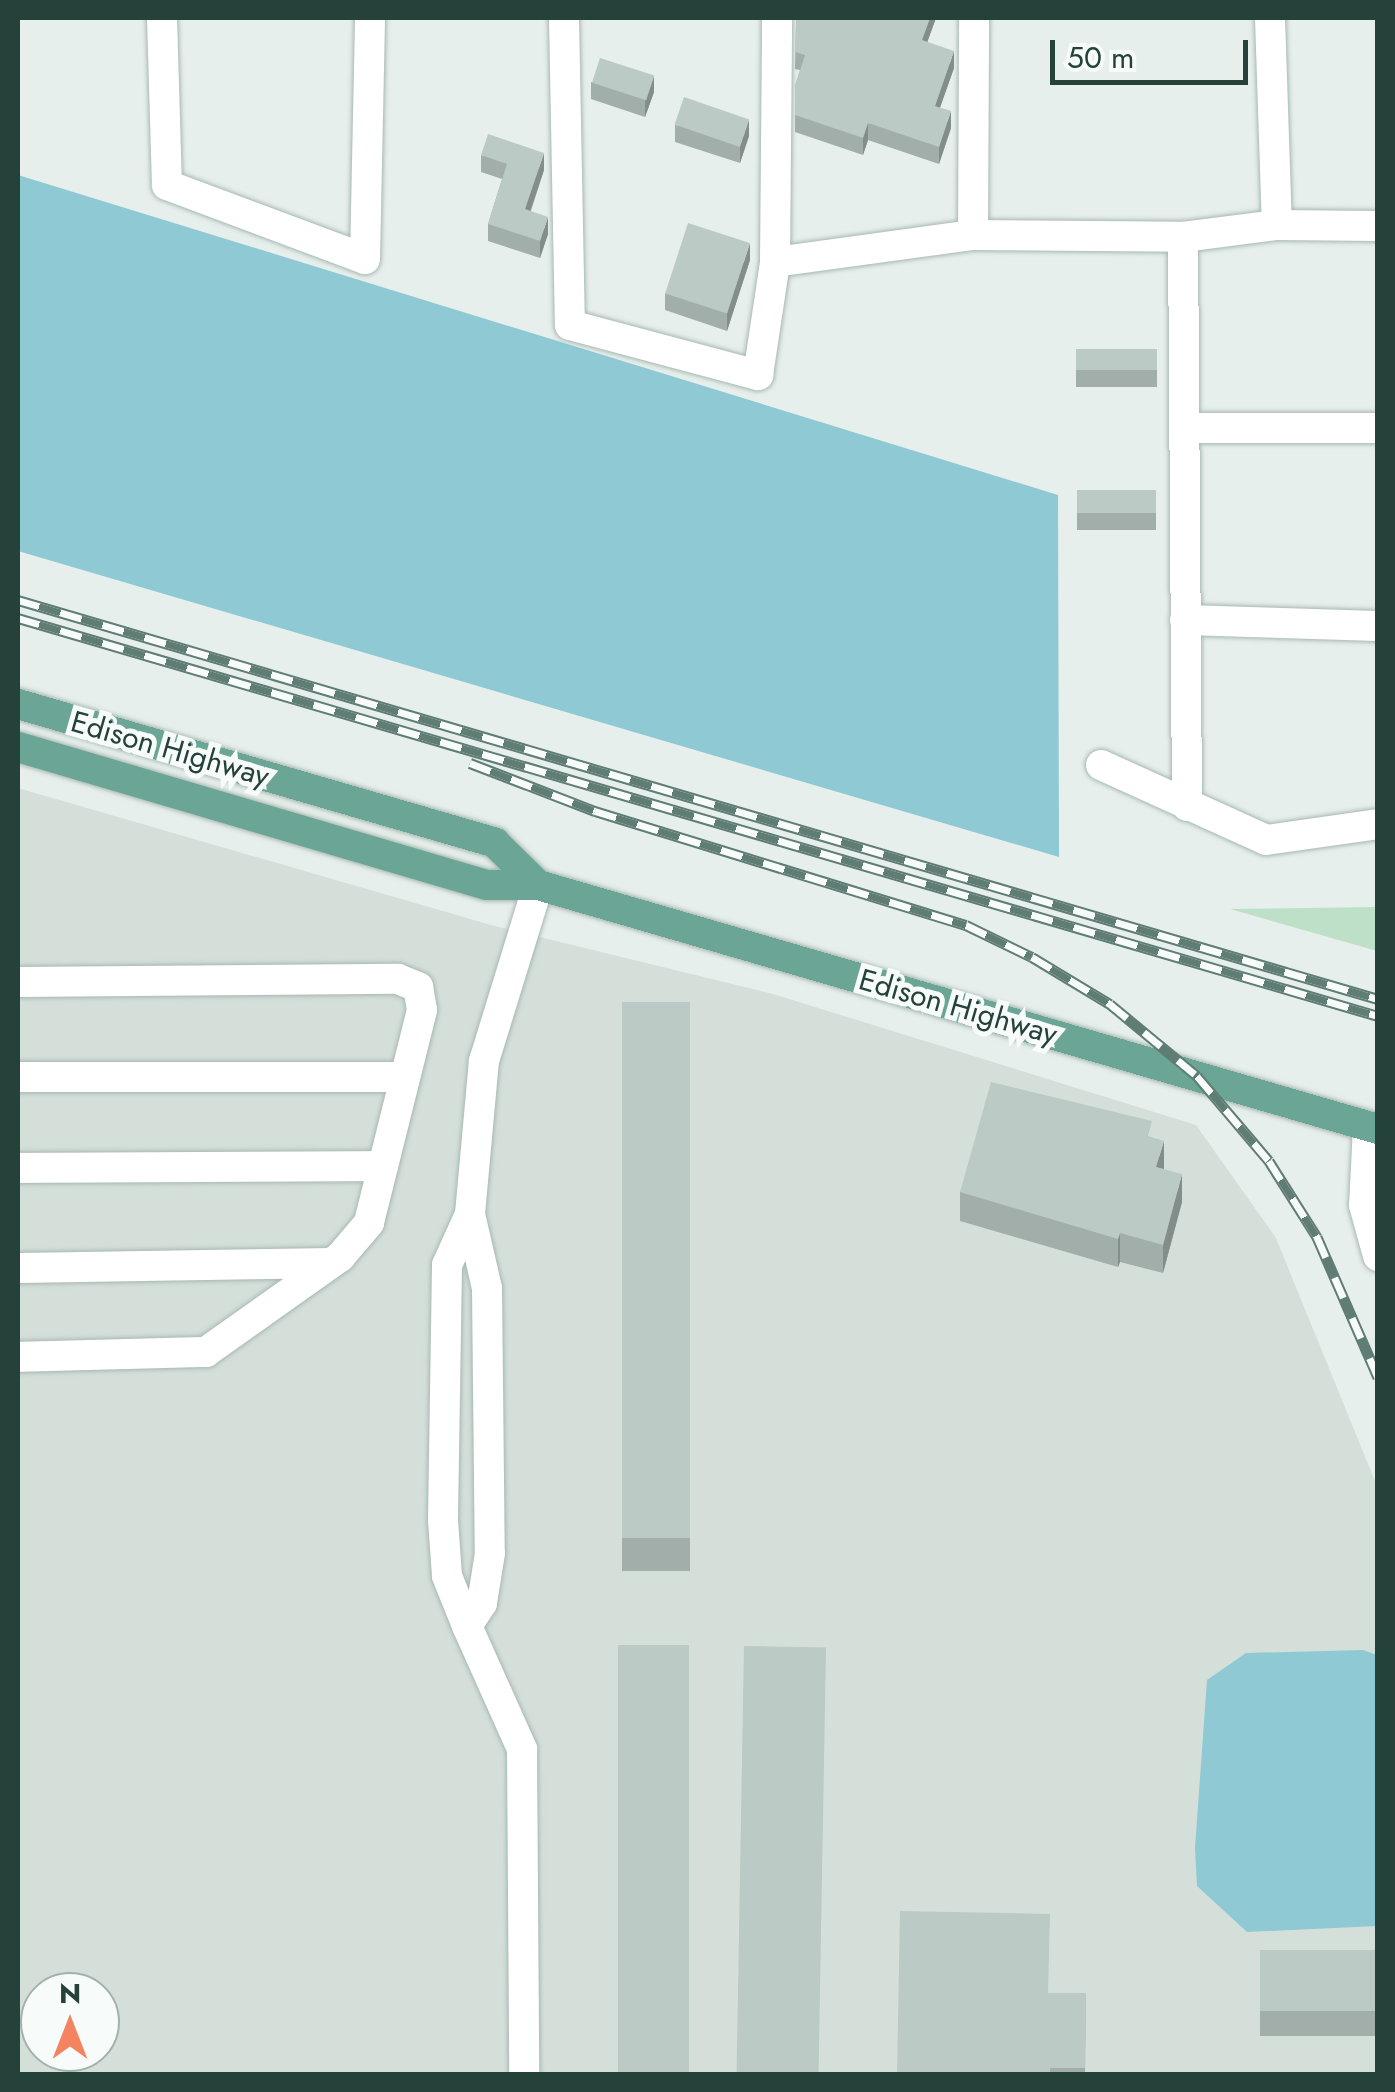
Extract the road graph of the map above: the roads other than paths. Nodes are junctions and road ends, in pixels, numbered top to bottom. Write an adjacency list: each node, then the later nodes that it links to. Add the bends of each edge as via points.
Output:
1 (162, 18): 2 (street, via 167,185 365,259)
2 (370, 18)
3 (564, 18): 11 (street, via 570,325 758,376)
4 (777, 18): 11 (street)
5 (974, 18): 9 (street)
6 (1270, 18): 7 (street)
7 (1277, 224): 8 (street); 10 (street)
8 (1378, 226)
9 (973, 234): 10 (street); 11 (street)
10 (1183, 237): 12 (street)
11 (775, 262)
12 (1185, 428): 13 (street); 14 (street)
13 (1378, 428)
14 (1185, 620): 15 (street); 19 (street)
15 (1378, 626)
16 (18, 704): 21 (main road, Edison Highway, via 495,844)
17 (18, 747): 21 (main road, Edison Highway, via 488,885)
18 (1101, 765): 19 (street)
19 (1187, 806): 20 (street, via 1266,840)
20 (1378, 824)
21 (538, 885): 25 (main road, Edison Highway); 28 (street, via 484,1061)
22 (18, 982): 24 (street, via 398,979 418,987 422,1010)
23 (18, 1077): 24 (street)
24 (405, 1077): 26 (street)
25 (1373, 1128): 29 (street, via 1364,1205)
26 (383, 1166): 27 (street); 30 (street, via 369,1222)
27 (18, 1168)
28 (470, 1214): 33 (street, via 487,1288 490,1553 482,1603); 33 (street, via 448,1265 443,1512 448,1576)
29 (1378, 1256)
30 (330, 1263): 31 (street); 32 (street, via 206,1352)
31 (18, 1268)
32 (18, 1357)
33 (467, 1626): 34 (street, via 522,1750)
34 (524, 2074)

